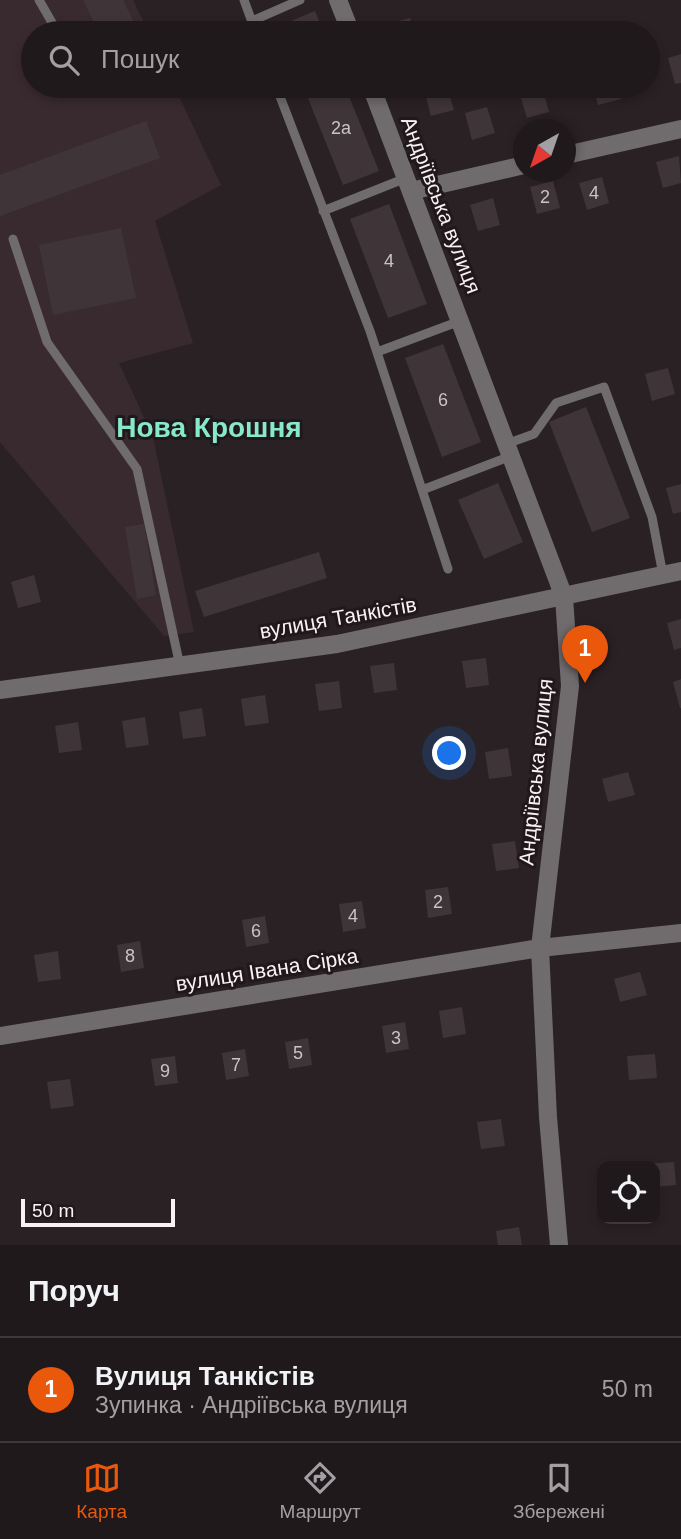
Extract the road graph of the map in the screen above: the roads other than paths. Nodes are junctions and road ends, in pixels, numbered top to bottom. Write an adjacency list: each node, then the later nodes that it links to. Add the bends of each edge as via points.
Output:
1 (38, 0): 5 (lane)
2 (244, 0): 6 (lane)
3 (300, 0): 6 (lane)
4 (338, 0): 7 (street)
5 (51, 21)
6 (252, 21)
7 (346, 21)
8 (281, 98): 14 (lane)
9 (376, 98): 13 (street, Андріївська вулиця)
10 (681, 129): 11 (street)
11 (576, 153)
12 (513, 167): 13 (street)
13 (409, 184): 14 (lane); 16 (street, Андріївська вулиця)
14 (323, 211): 17 (lane)
15 (13, 240): 23 (lane, via 47,342 137,470)
16 (460, 321): 17 (lane); 18 (street, Андріївська вулиця)
17 (377, 352): 19 (lane)
18 (509, 450): 19 (lane); 21 (lane, via 534,434 556,403 604,387); 22 (street, Андріївська вулиця)
19 (422, 490): 20 (lane)
20 (448, 569)
21 (672, 573): 22 (street, вулиця Танкістів)
22 (564, 597): 23 (street, вулиця Танкістів, via 338,644); 26 (street, Андріївська вулиця, via 570,686)
23 (180, 666): 24 (street, вулиця Танкістів)
24 (0, 690)
25 (681, 933): 26 (street, вулиця Івана Сірка)
26 (540, 948): 27 (street, вулиця Івана Сірка); 28 (street, Андріївська вулиця)
27 (0, 1037)
28 (559, 1245)

